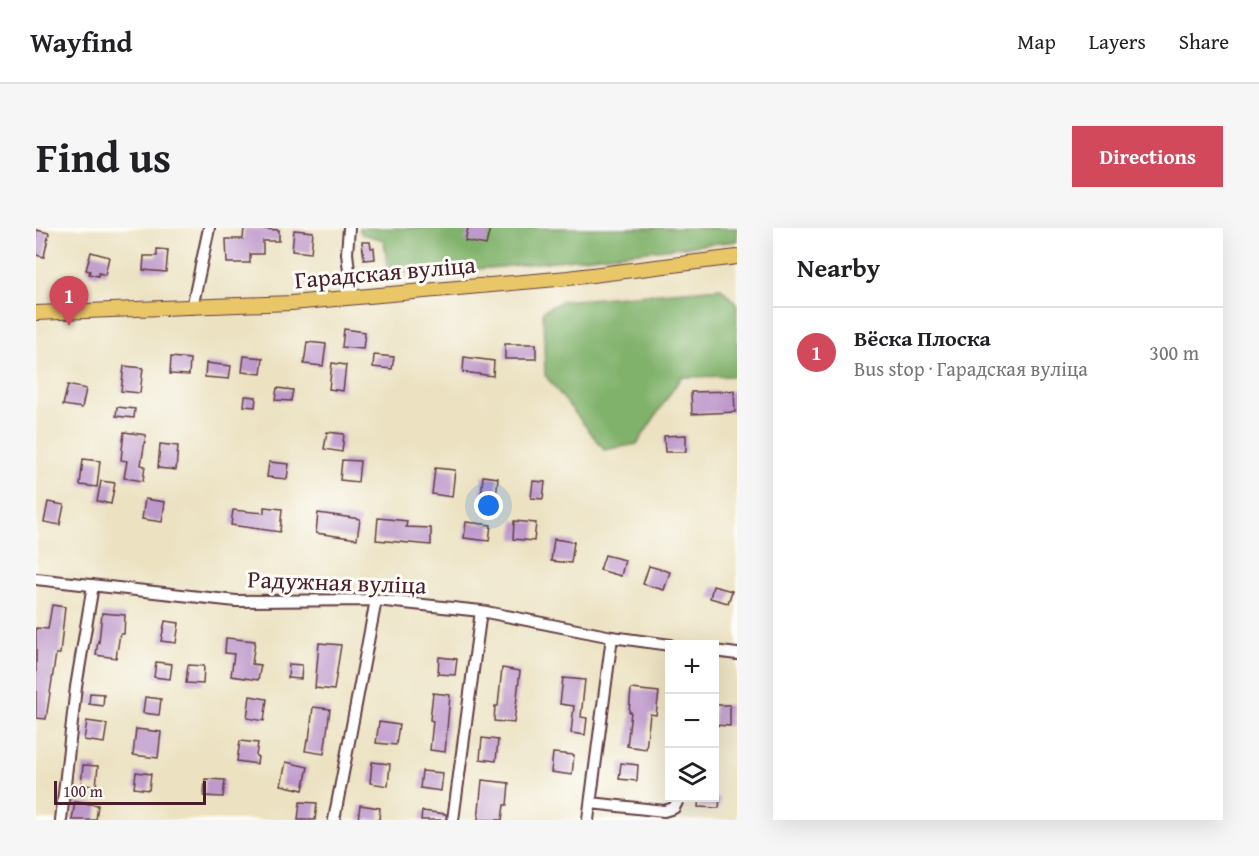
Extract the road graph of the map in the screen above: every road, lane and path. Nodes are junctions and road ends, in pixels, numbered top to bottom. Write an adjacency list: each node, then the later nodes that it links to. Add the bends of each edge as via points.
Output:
1 (209, 228): 5 (street)
2 (349, 228): 4 (street, via 347,253)
3 (737, 257): 4 (main road, Гарадская вуліца)
4 (352, 298): 5 (main road, Гарадская вуліца)
5 (192, 308): 6 (main road, Гарадская вуліца)
6 (36, 313)
7 (36, 579): 8 (street, Радужная вуліца)
8 (93, 585): 9 (street, Радужная вуліца, via 236,601); 17 (street)
9 (375, 600): 10 (street, Радужная вуліца); 18 (street)
10 (481, 611): 11 (street, Радужная вуліца); 19 (street)
11 (612, 637): 12 (street, Радужная вуліца); 15 (street)
12 (665, 644)
13 (719, 652): 14 (street)
14 (737, 654)
15 (591, 802): 16 (street, via 664,811 674,808); 20 (street)
16 (677, 802)
17 (60, 820)
18 (334, 820)
19 (453, 820)
20 (588, 820)

